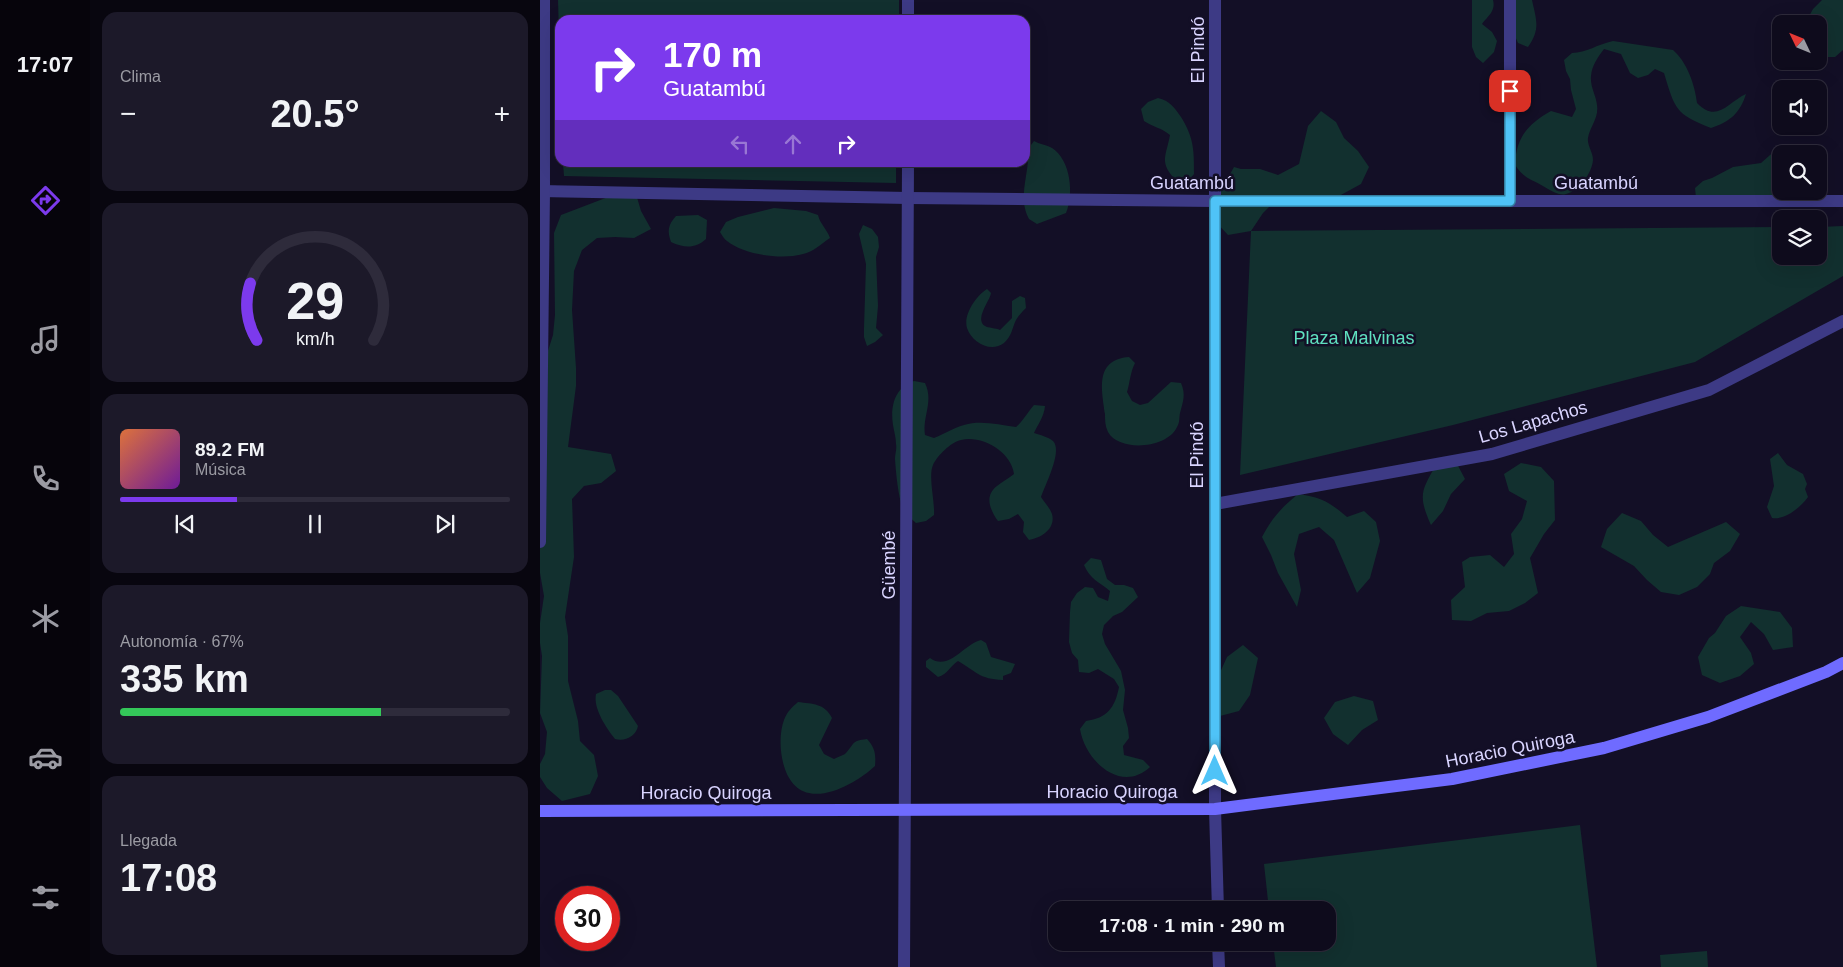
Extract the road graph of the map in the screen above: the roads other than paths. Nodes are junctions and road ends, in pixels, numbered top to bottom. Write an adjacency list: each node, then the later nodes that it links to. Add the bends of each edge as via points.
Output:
1 (544, 0): 7 (street)
2 (908, 0): 5 (street)
3 (1216, 0): 9 (street, El Pindó)
4 (1510, 0): 10 (street)
5 (908, 15)
6 (908, 167): 8 (street, Güembé)
7 (542, 191): 8 (street, Guatambú); 14 (street)
8 (908, 198): 9 (street, Guatambú); 17 (street, Güembé)
9 (1215, 201): 10 (street, Guatambú); 13 (street, El Pindó)
10 (1510, 201): 11 (street, Guatambú)
11 (1843, 201)
12 (1843, 321): 13 (street, Los Lapachos, via 1709,390 1492,454)
13 (1215, 504): 16 (street, El Pindó)
14 (540, 542)
15 (1843, 663): 16 (main road, Horacio Quiroga, via 1708,717 1604,748 1452,779)
16 (1215, 809): 17 (main road, Horacio Quiroga); 19 (street, El Pindó)
17 (906, 810): 18 (main road, Horacio Quiroga); 21 (street, Güembé)
18 (540, 811)
19 (1218, 901)
20 (1218, 951): 22 (street)
21 (904, 967)
22 (1219, 967)

